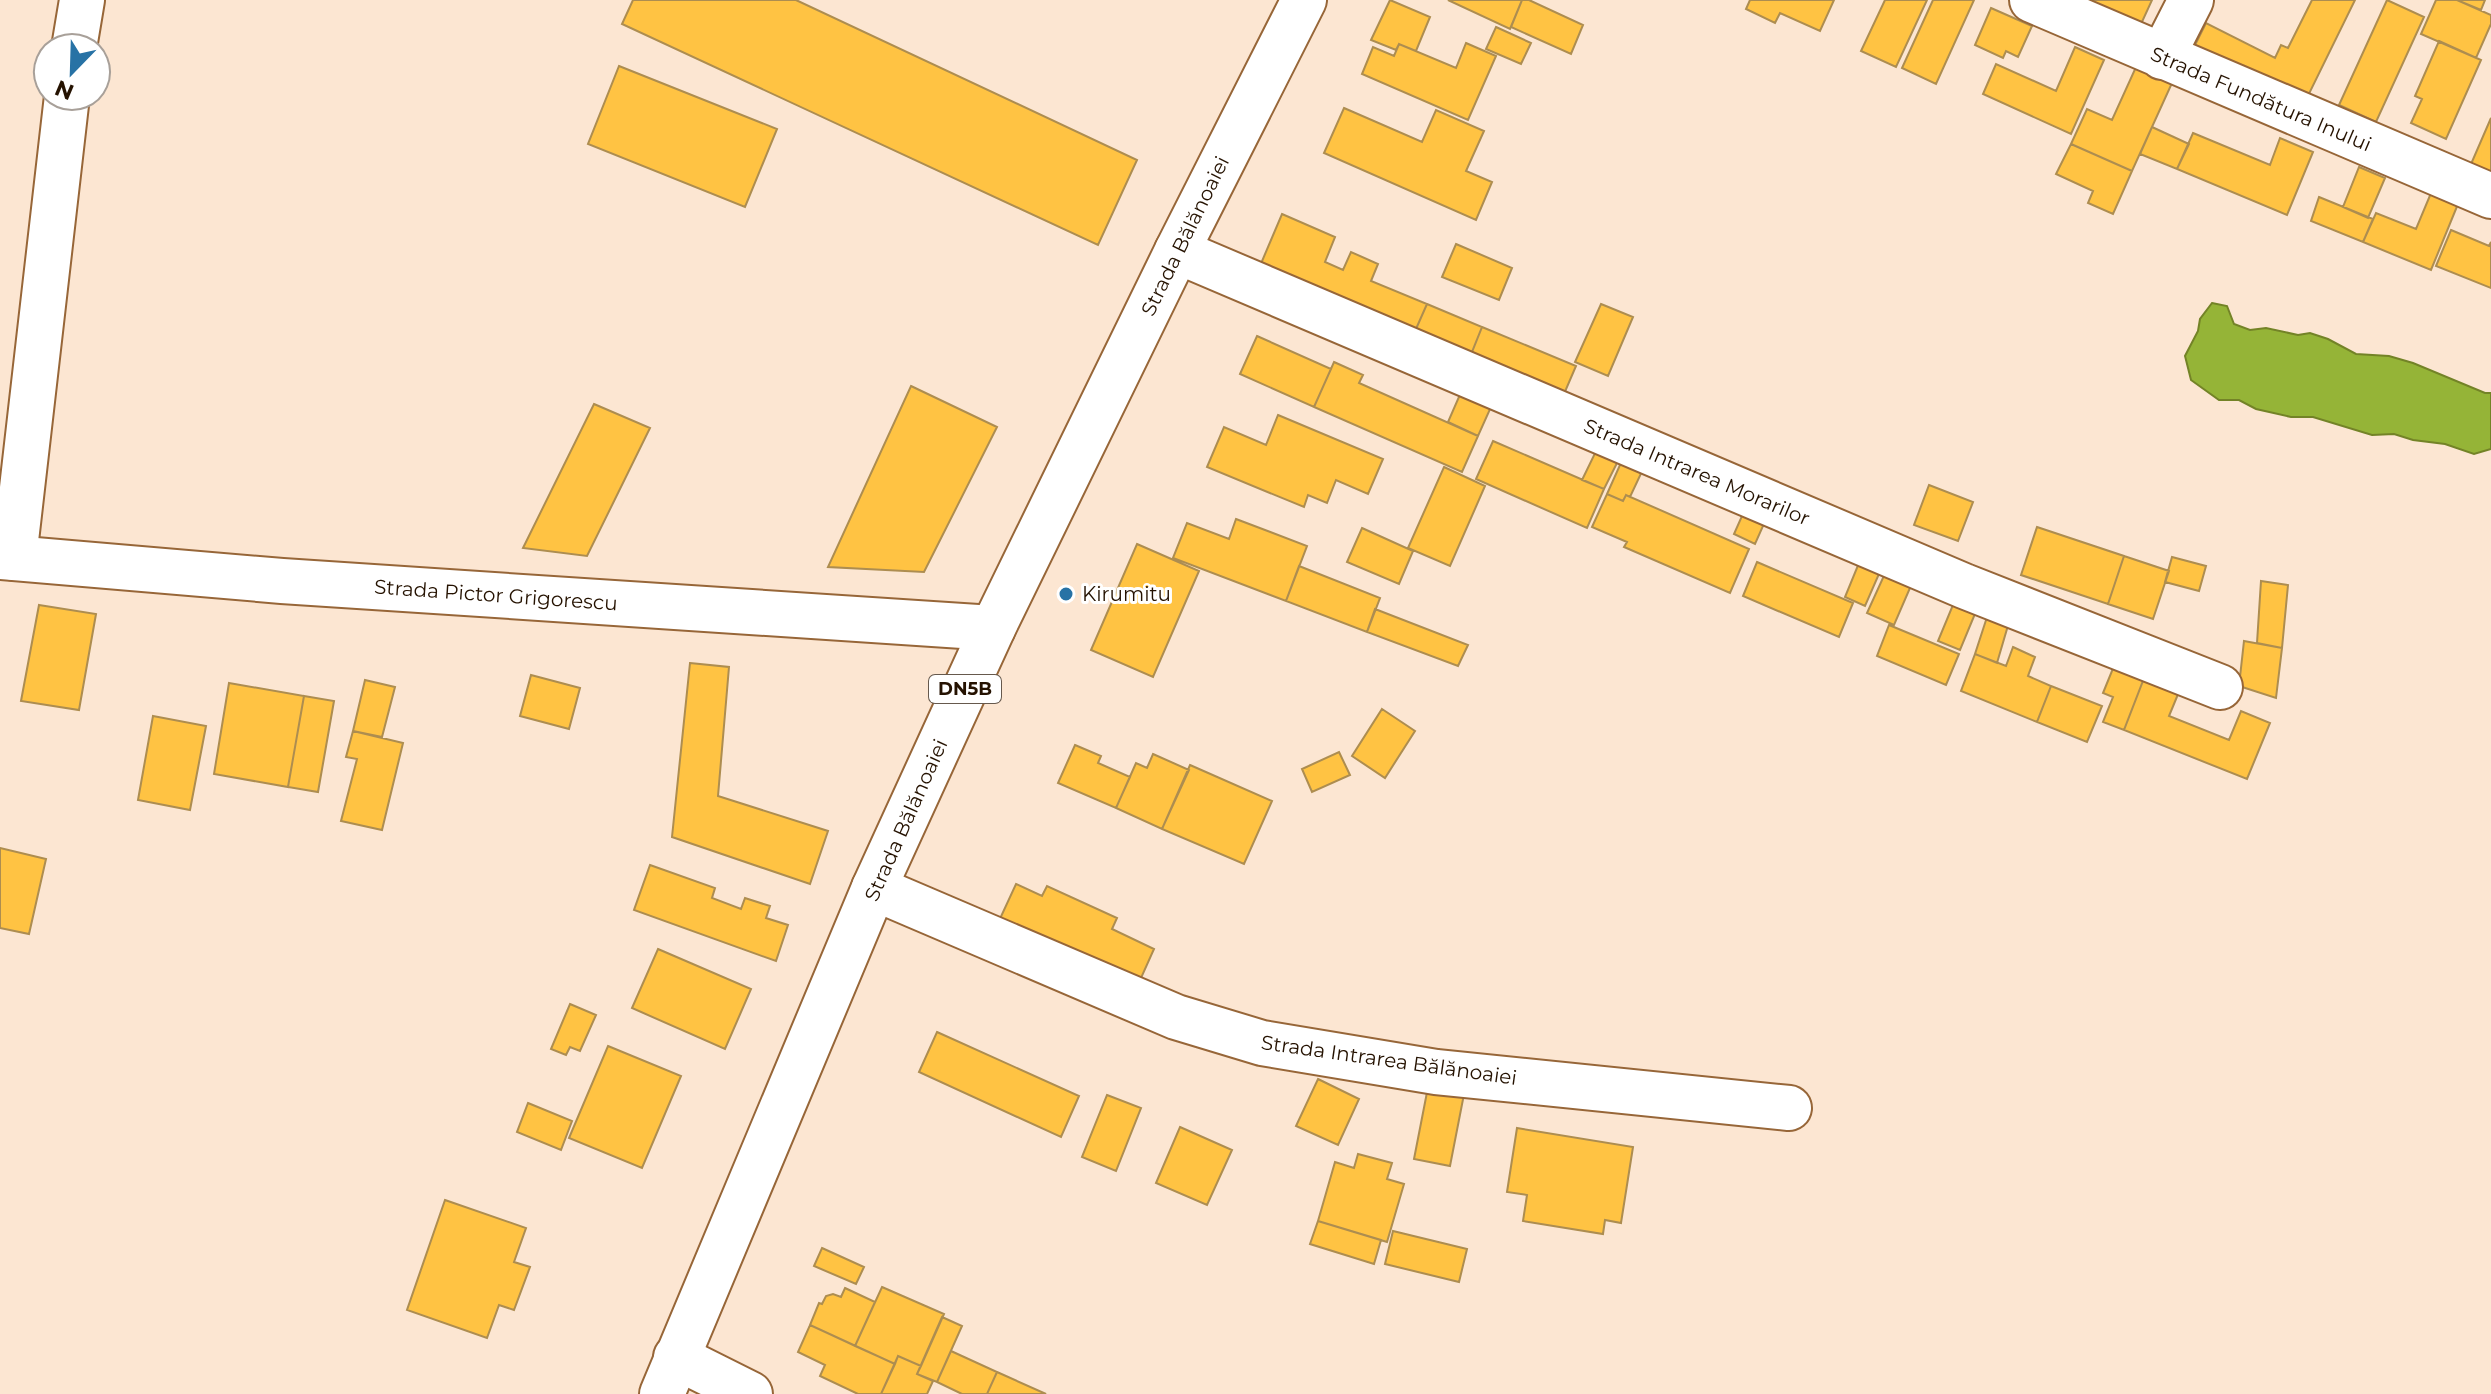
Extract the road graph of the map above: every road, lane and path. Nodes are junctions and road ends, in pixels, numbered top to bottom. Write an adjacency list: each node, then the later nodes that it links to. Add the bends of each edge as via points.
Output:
1 (82, 0): 5 (street)
2 (1304, 0): 9 (street, Strada Bălănoaiei / DN5B)
3 (2032, 0): 6 (street, Strada Fundătura Inului)
4 (2191, 0): 6 (street)
5 (77, 32)
6 (2162, 57): 8 (street, Strada Fundătura Inului)
7 (65, 112): 10 (street)
8 (2491, 196)
9 (1177, 251): 11 (street, Strada Bălănoaiei / DN5B); 12 (street, Strada Intrarea Morarilor, via 1964,586)
10 (7, 557): 11 (street, Strada Pictor Grigorescu, via 282,581)
11 (993, 628): 13 (street, Strada Bălănoaiei / DN5B)
12 (2220, 687)
13 (874, 888): 14 (street, Strada Intrarea Bălănoaiei, via 1176,1017 1262,1043 1436,1072); 15 (street, Strada Bălănoaiei / DN5B)
14 (1789, 1108)
15 (669, 1375): 16 (street)
16 (750, 1394)

